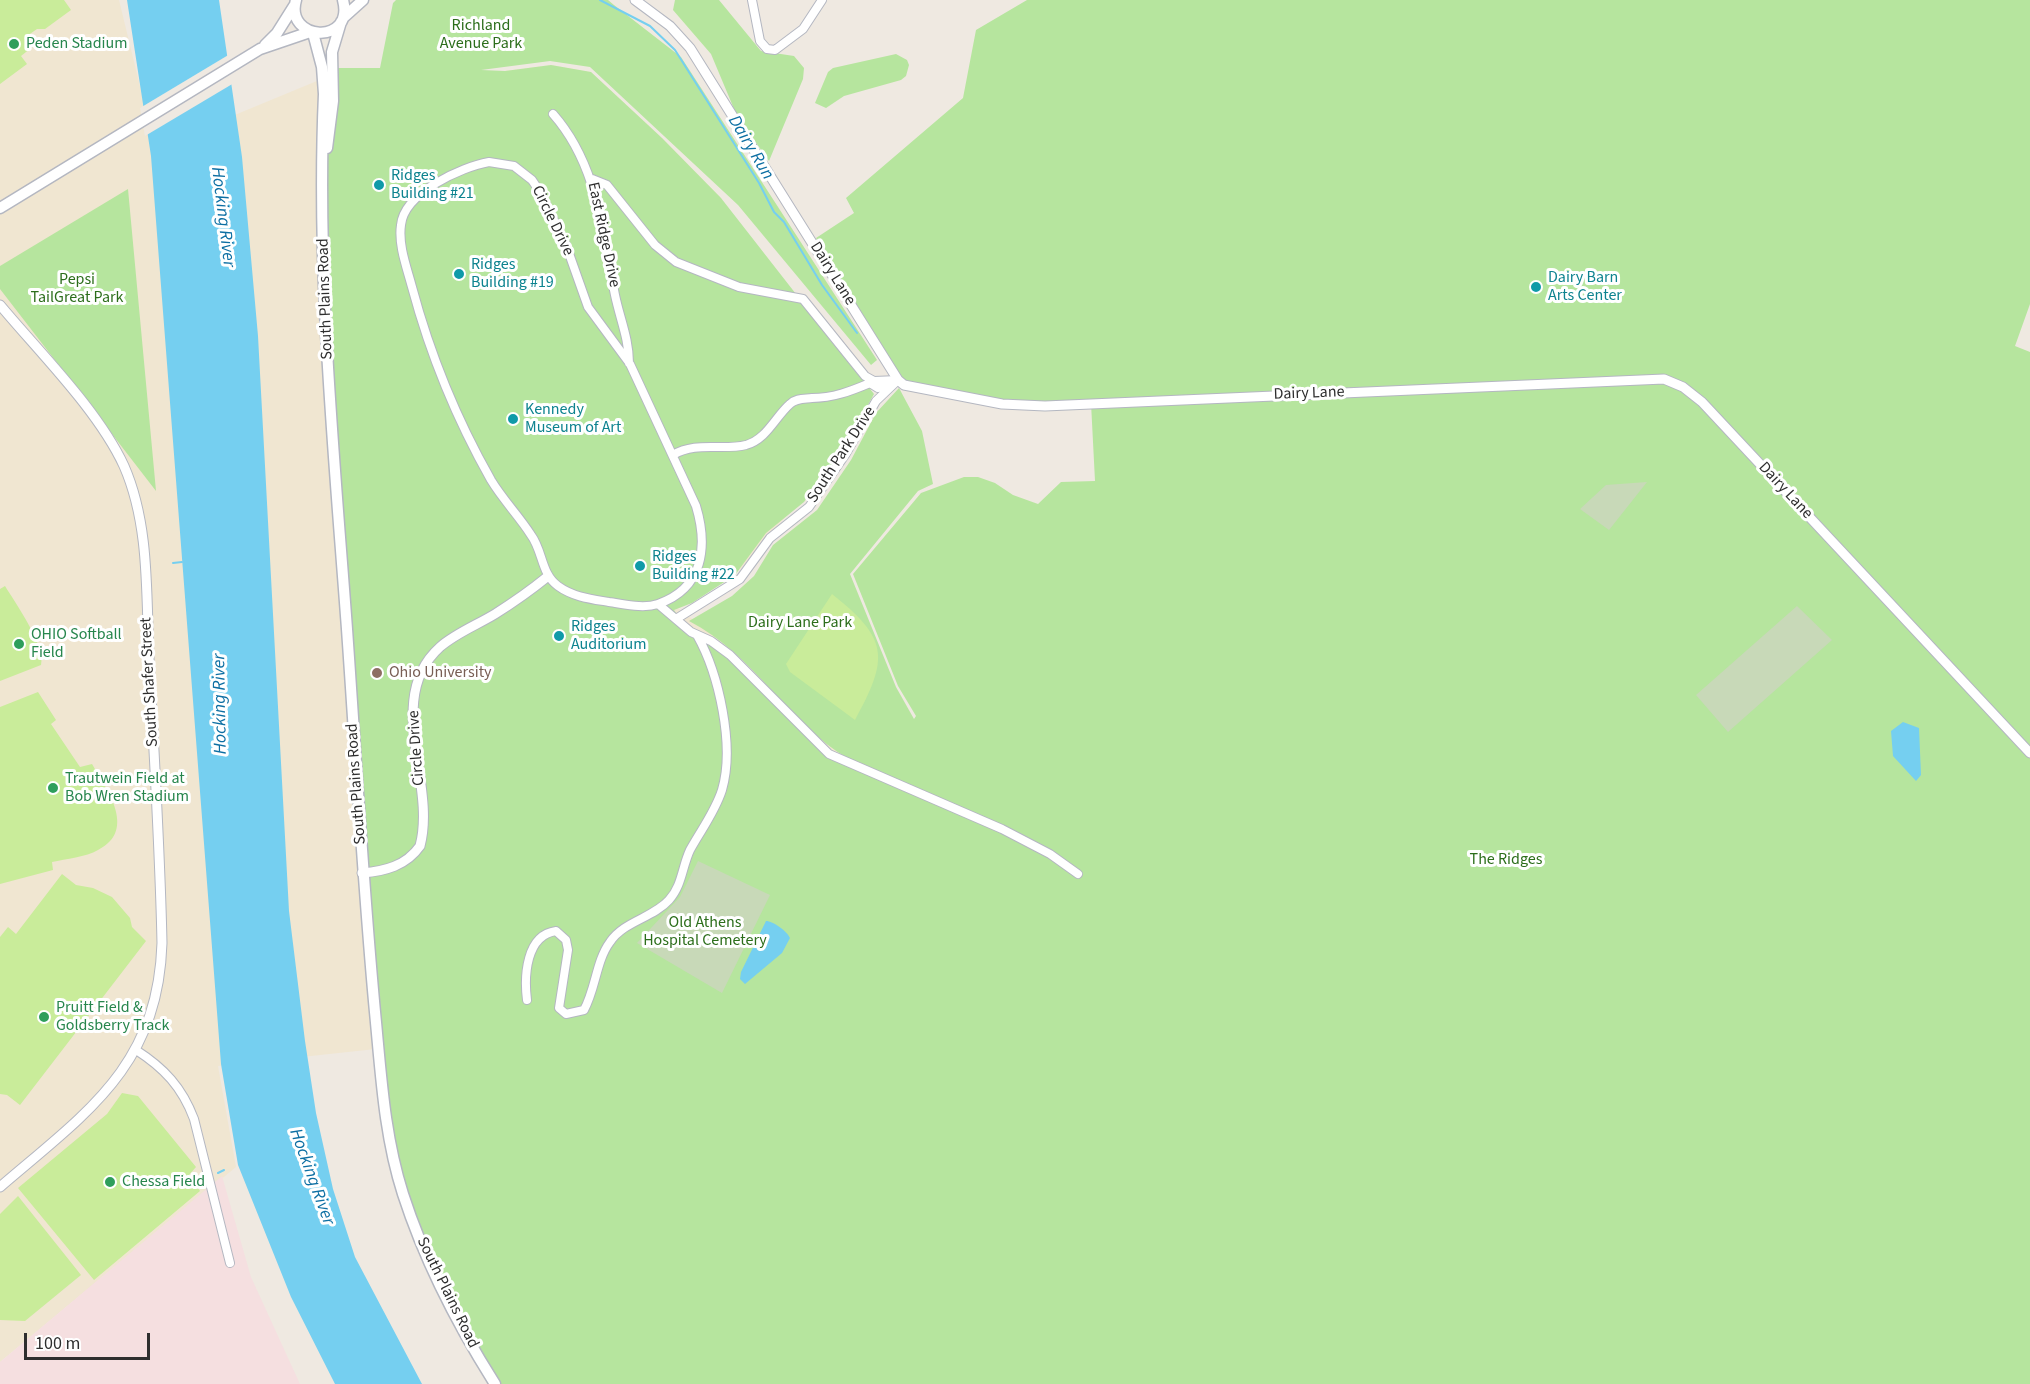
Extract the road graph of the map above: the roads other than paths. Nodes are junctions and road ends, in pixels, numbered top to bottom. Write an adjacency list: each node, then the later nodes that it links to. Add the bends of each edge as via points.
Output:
1 (343, 0): 7 (main road, South Plains Road)
2 (363, 0): 7 (main road)
3 (635, 0): 16 (street, Dairy Lane, via 670,26 690,48)
4 (752, 0): 5 (street, via 760,41 767,49 775,50 803,29)
5 (822, 0)
6 (295, 3): 8 (main road, South Plains Road, via 298,20); 9 (main road, via 277,33)
7 (342, 20): 8 (main road, via 328,32); 11 (main road, South Plains Road, via 333,44 330,135)
8 (312, 32): 9 (main road); 11 (main road, South Plains Road, via 322,67)
9 (260, 49): 13 (main road)
10 (553, 114): 12 (street, East Ridge Drive)
11 (323, 160): 23 (main road, South Plains Road, via 324,276)
12 (592, 179): 15 (street, East Ridge Drive, via 616,298 629,341); 16 (street, via 608,185 665,256 739,287 803,299 865,376 874,381)
13 (0, 208)
14 (0, 304): 26 (street, South Shafer Street, via 108,436 125,468 142,530 162,943 157,990)
15 (630, 364): 17 (street, Circle Drive); 18 (street, Circle Drive, via 595,320 549,208 532,180 521,171 504,163 482,164 436,184 412,202 402,220 401,236 416,301 437,365 492,480 540,549)
16 (898, 380): 17 (street, via 878,388 870,383 836,396 794,401 762,436 746,445 689,448); 20 (street, South Park Drive, via 876,401 809,507 770,538 740,579); 22 (street, Dairy Lane, via 907,387 941,394 1032,406 1664,379 1702,402)
17 (673, 455): 19 (street, Circle Drive, via 700,518 702,553 696,574)
18 (548, 577): 19 (street, via 566,591 586,598 637,606); 23 (street, Circle Drive, via 431,656 422,672 414,703 423,815 420,846 401,864)
19 (658, 604): 20 (street)
20 (676, 619): 21 (street)
21 (697, 635): 24 (street, via 730,655 829,754 1002,829); 25 (street, via 709,656 716,681 727,759 714,810 691,848 680,883 670,898 621,931 608,945 584,1010 566,1014 560,1008 568,950 566,940 556,931 542,935 532,950)
22 (2030, 753)
23 (362, 873): 29 (main road, South Plains Road, via 387,1130 402,1191 428,1261)
24 (1078, 874)
25 (527, 1000)
26 (136, 1050): 27 (street, South Shafer Street, via 117,1080 93,1106); 28 (street, via 168,1074 186,1099 197,1128)
27 (0, 1187)
28 (230, 1263)
29 (495, 1384)

